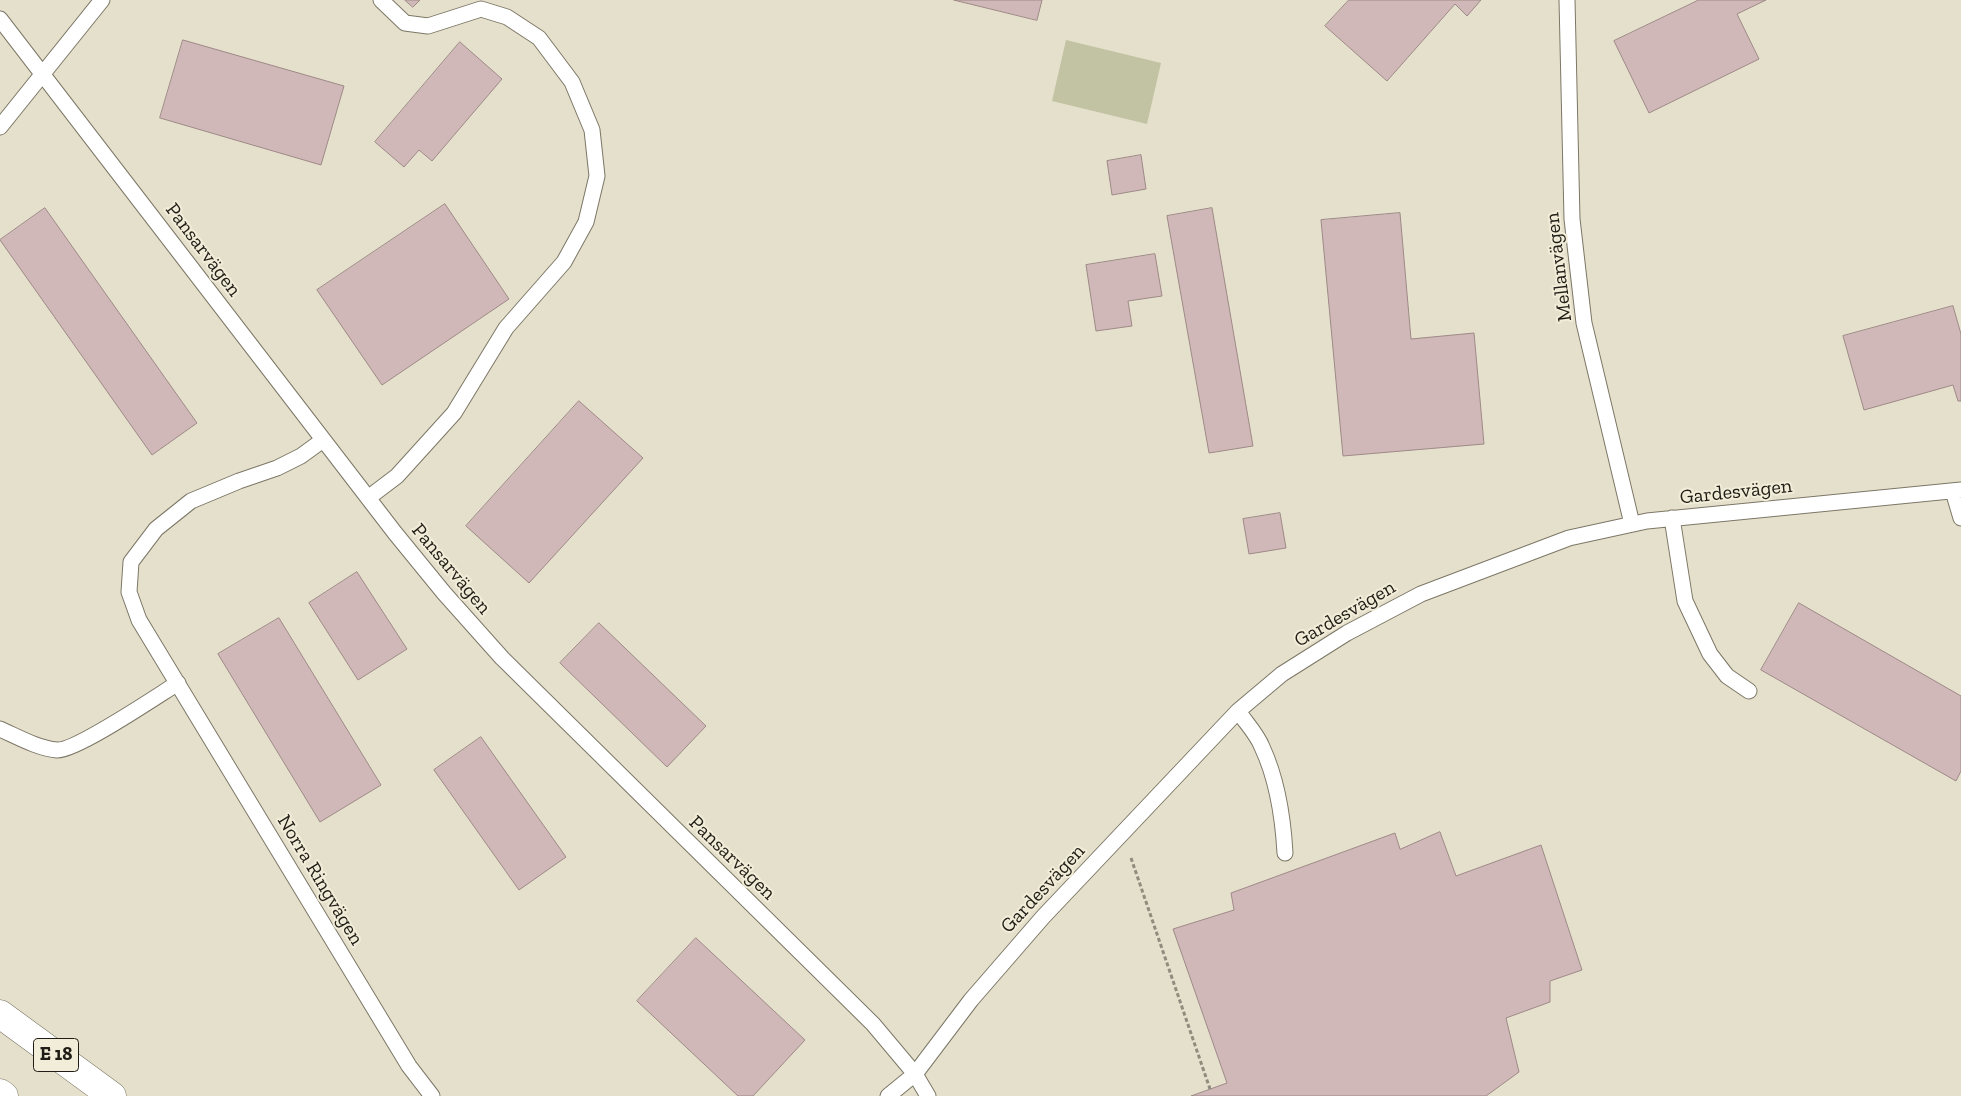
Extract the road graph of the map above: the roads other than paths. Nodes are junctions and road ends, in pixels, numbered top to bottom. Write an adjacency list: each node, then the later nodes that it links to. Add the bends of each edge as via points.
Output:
1 (102, 0): 5 (lane)
2 (381, 0): 9 (lane, via 405,23 428,26 481,9 507,17 539,38 572,82 592,130 597,176 586,222 564,262 506,328 454,413 397,476)
3 (1568, 0): 12 (lane, Mellanvägen, via 1572,219 1584,323)
4 (0, 18): 5 (lane, Pansarvägen)
5 (43, 74): 6 (lane); 7 (lane, Pansarvägen)
6 (0, 127)
7 (324, 440): 9 (lane, Pansarvägen); 13 (lane, Norra Ringvägen, via 277,468 191,501 156,529 131,562 129,592 139,620)
8 (1957, 490): 10 (lane, Gardesvägen); 11 (lane)
9 (368, 498): 19 (lane, Pansarvägen, via 444,593 502,658 873,1024)
10 (1672, 518): 12 (lane, Gardesvägen); 14 (lane, via 1685,601 1710,654 1727,676)
11 (1961, 518)
12 (1632, 524): 15 (lane, Gardesvägen, via 1569,538 1421,594 1347,633 1282,674)
13 (178, 683): 16 (lane, via 80,743 59,750 31,743); 23 (lane, Norra Ringvägen, via 404,1058)
14 (1749, 691)
15 (1238, 711): 17 (lane, via 1262,746 1270,770 1283,827); 19 (lane, Gardesvägen, via 1043,917 976,993)
16 (0, 729)
17 (1285, 853)
18 (0, 1014): 22 (highway, E 18)
19 (915, 1074): 24 (lane); 25 (lane, Pansarvägen)
20 (0, 1093): 21 (highway)
21 (4, 1096)
22 (112, 1096)
23 (432, 1096)
24 (888, 1096)
25 (928, 1096)

